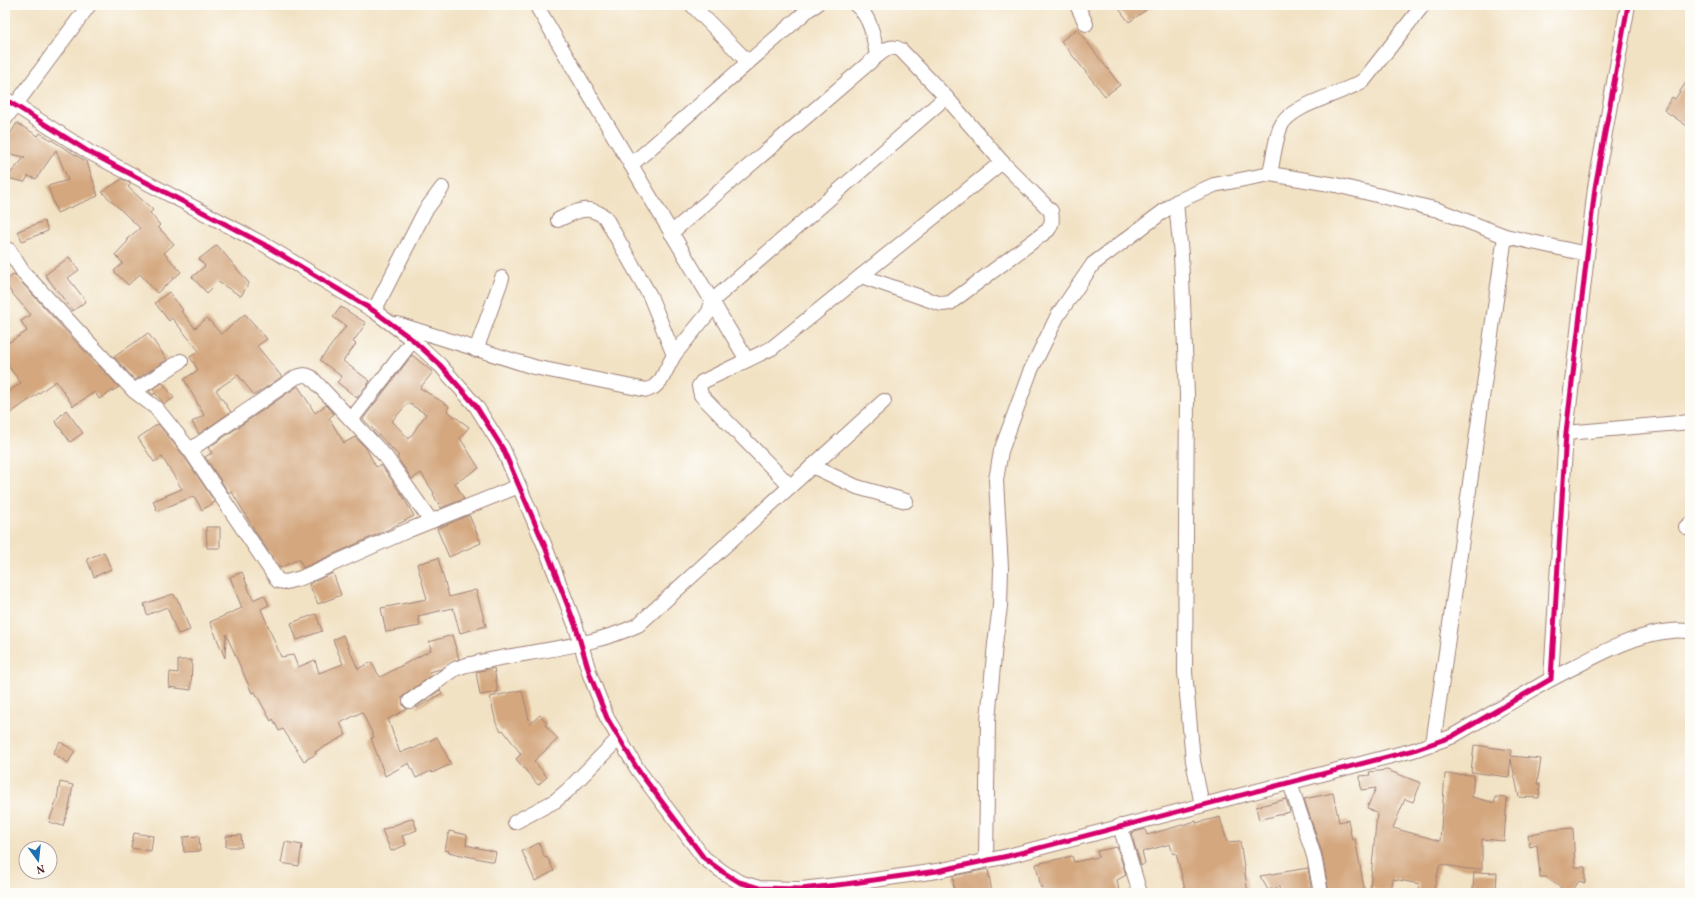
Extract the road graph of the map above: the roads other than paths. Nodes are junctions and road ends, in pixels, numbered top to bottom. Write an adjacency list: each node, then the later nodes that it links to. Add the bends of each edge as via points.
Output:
1 (88, 5): 13 (street)
2 (536, 5): 16 (street)
3 (692, 5): 11 (street)
4 (856, 5): 10 (street, via 864,11 871,28)
5 (1077, 5): 9 (street)
6 (1423, 5): 17 (street, via 1364,80 1296,110 1286,118 1280,128)
7 (1628, 5): 24 (street, via 1595,188)
8 (810, 6): 11 (street)
9 (1086, 24)
10 (877, 56): 12 (street, via 890,47 901,50); 21 (street)
11 (748, 62): 16 (street)
12 (946, 97): 15 (street); 27 (street)
13 (10, 102): 14 (street); 28 (street, via 89,152 265,244)
14 (5, 119)
15 (1002, 162): 25 (street); 25 (street, via 1051,211 1052,225 1048,230 950,303 935,302)
16 (631, 165): 21 (street)
17 (1270, 174): 19 (street, via 1214,185); 22 (street, via 1336,185 1438,210)
18 (442, 188): 28 (street, via 425,211)
19 (1176, 202): 53 (street, via 1187,395 1184,672 1193,761); 56 (street, via 1093,264 1058,315 1030,372 1001,451 996,480 1001,583 988,720)
20 (558, 220): 32 (street, via 578,210 589,209 605,217 650,296)
21 (672, 233): 27 (street)
22 (1505, 236): 24 (street); 51 (street)
23 (5, 252): 35 (street, via 8,250 22,272)
24 (1587, 254): 39 (street)
25 (861, 276): 34 (street, via 772,348)
26 (502, 278): 31 (street)
27 (712, 301): 32 (street, via 709,312); 34 (street)
28 (374, 311): 29 (street)
29 (388, 321): 30 (street); 31 (street)
30 (413, 340): 37 (street); 42 (street, via 440,365 476,406 503,449)
31 (476, 350): 32 (street, via 534,367 647,390 661,380)
32 (674, 356)
33 (181, 360): 35 (street)
34 (747, 360): 43 (street, via 702,382 699,390)
35 (134, 391): 40 (street, via 156,408)
36 (884, 401): 41 (street)
37 (351, 420): 40 (street, via 311,377 301,375); 45 (street, via 386,457)
38 (1690, 422): 39 (street)
39 (1566, 433): 48 (street)
40 (190, 450): 45 (street, via 278,581 302,578)
41 (812, 466): 43 (street); 44 (street, via 857,486)
42 (519, 486): 45 (street); 47 (street)
43 (790, 486): 47 (street, via 646,618 629,629)
44 (906, 501)
45 (430, 521)
46 (1690, 631): 48 (street, via 1671,631 1646,636 1614,648)
47 (581, 643): 49 (street, via 463,666); 50 (street, via 607,718)
48 (1551, 679): 51 (street, via 1451,737)
49 (410, 701)
50 (619, 738): 54 (street, via 568,791 555,801); 57 (street, via 638,770 704,858 739,882 759,888)
51 (1433, 744): 52 (street)
52 (1290, 783): 53 (street); 59 (street, via 1314,856)
53 (1202, 805): 55 (street)
54 (515, 822)
55 (1120, 826): 56 (street); 58 (street)
56 (986, 860): 57 (street, via 937,871)
57 (802, 891)
58 (1140, 893)
59 (1321, 893)

